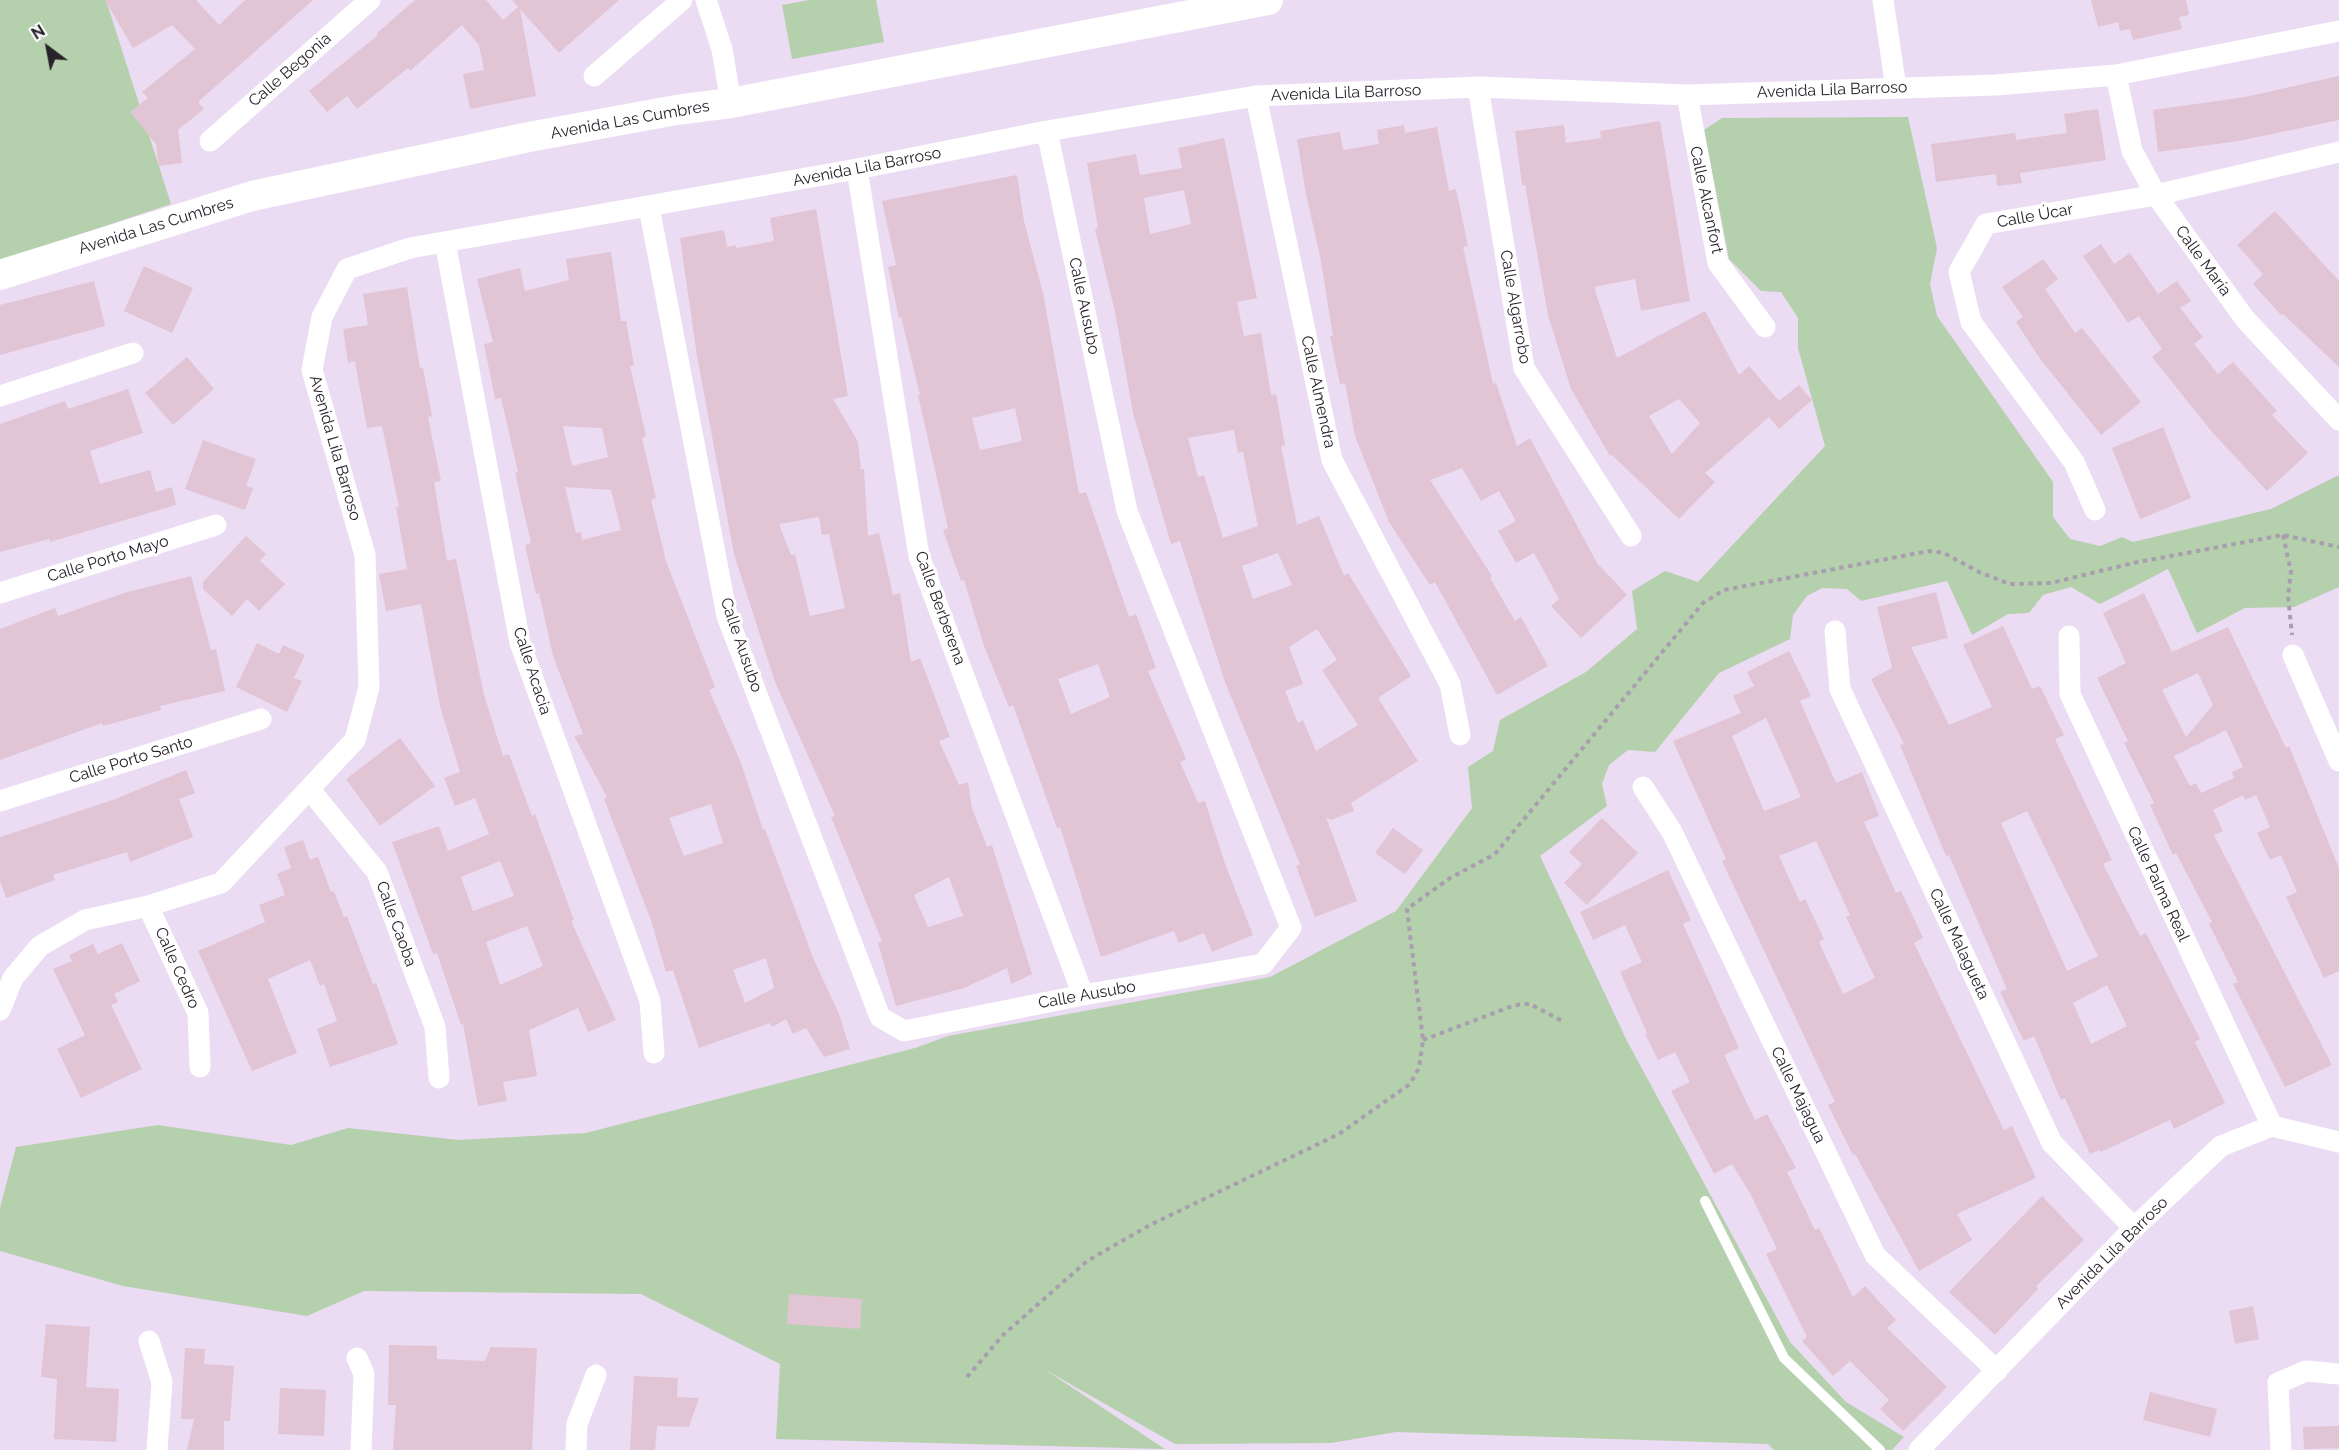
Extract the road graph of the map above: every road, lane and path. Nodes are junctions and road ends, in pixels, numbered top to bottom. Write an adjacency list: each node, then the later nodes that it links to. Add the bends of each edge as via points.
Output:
1 (370, 0): 16 (street, Calle Begonia)
2 (682, 0): 9 (street)
3 (706, 0): 14 (street, via 722,49)
4 (1268, 0): 6 (street, Avenida Las Cumbres)
5 (1883, 0): 11 (street)
6 (1184, 8): 14 (street, Avenida Las Cumbres)
7 (2339, 31): 8 (street, Avenida Lila Barroso)
8 (2115, 75): 11 (street, Avenida Lila Barroso, via 1996,86); 19 (street, Calle María, via 2132,151)
9 (594, 76)
10 (1478, 87): 12 (street, Avenida Lila Barroso); 13 (street, Avenida Lila Barroso); 30 (street, Calle Algarrobo, via 1524,368)
11 (1896, 88): 12 (street, Avenida Lila Barroso)
12 (1687, 94): 23 (street, Calle Alcanfort, via 1718,263)
13 (1256, 96): 15 (street, Avenida Lila Barroso); 37 (street, Calle Almendra, via 1332,460 1450,684)
14 (731, 103): 22 (street, Avenida Las Cumbres, via 529,137 252,196)
15 (1047, 131): 18 (street, Avenida Lila Barroso); 43 (street, Calle Ausubo, via 1127,511 1291,928 1263,964)
16 (210, 141)
17 (2339, 152): 19 (street, Calle Úcar)
18 (857, 169): 20 (street, Avenida Lila Barroso); 43 (street, Calle Berberena, via 919,556)
19 (2156, 195): 26 (street, Calle María, via 2245,320); 27 (street, Calle Úcar, via 1986,224 1959,272 1971,322 2074,462)
20 (649, 207): 21 (street, Avenida Lila Barroso); 43 (street, Calle Ausubo, via 728,616 880,1017 904,1031)
21 (445, 242): 40 (street, Avenida Lila Barroso, via 410,248 346,268 321,317 312,370 365,555 369,687 355,740); 47 (street, Calle Acacia, via 520,643 650,1001)
22 (0, 275)
23 (1765, 327)
24 (133, 353): 25 (street)
25 (0, 396)
26 (2339, 420)
27 (2095, 510)
28 (216, 525): 32 (street, Calle Porto Mayo)
29 (2283, 535): 31 (path); 35 (path, via 2291,572 2288,596); 46 (path, via 2133,562 2051,583 2010,584 1944,553 1929,551 1724,590 1703,603 1495,854 1450,878 1407,909)
30 (1631, 536)
31 (2339, 548)
32 (0, 593)
33 (1835, 631): 53 (street, Calle Malagueta, via 1840,689 2052,1143)
34 (2069, 636): 50 (street, Calle Palma Real, via 2070,694)
35 (2293, 655): 38 (street)
36 (261, 719): 41 (street, Calle Porto Santo)
37 (1460, 735)
38 (2339, 760)
39 (1642, 787): 56 (street, Calle Majagua, via 1672,832 1875,1255)
40 (310, 790): 42 (street, Avenida Lila Barroso, via 221,883); 49 (street, Calle Caoba, via 377,872 435,1027)
41 (0, 801)
42 (148, 906): 44 (street, Avenida Lila Barroso, via 85,920 40,946 13,978); 48 (street, Calle Cedro, via 198,1013)
43 (1083, 995)
44 (0, 1010)
45 (1562, 1022): 46 (path, via 1530,1004 1515,1005)
46 (1423, 1040): 59 (path, via 1419,1068 1410,1084 1339,1134 1087,1261 1003,1335)
47 (654, 1053)
48 (200, 1067)
49 (439, 1078)
50 (2272, 1126): 51 (street); 53 (street, Avenida Lila Barroso, via 2221,1146)
51 (2339, 1142)
52 (1705, 1201): 63 (lane, via 1784,1358)
53 (2134, 1228): 56 (street, Avenida Lila Barroso)
54 (149, 1341): 60 (street, via 162,1382)
55 (357, 1358): 61 (street, via 364,1374)
56 (1997, 1371): 64 (street, Avenida Lila Barroso)
57 (2339, 1374): 65 (street, via 2306,1371 2278,1383)
58 (596, 1375): 62 (street, via 577,1424)
59 (968, 1377)
60 (157, 1450)
61 (361, 1450)
62 (576, 1450)
63 (1880, 1450)
64 (1919, 1450)
65 (2281, 1450)

